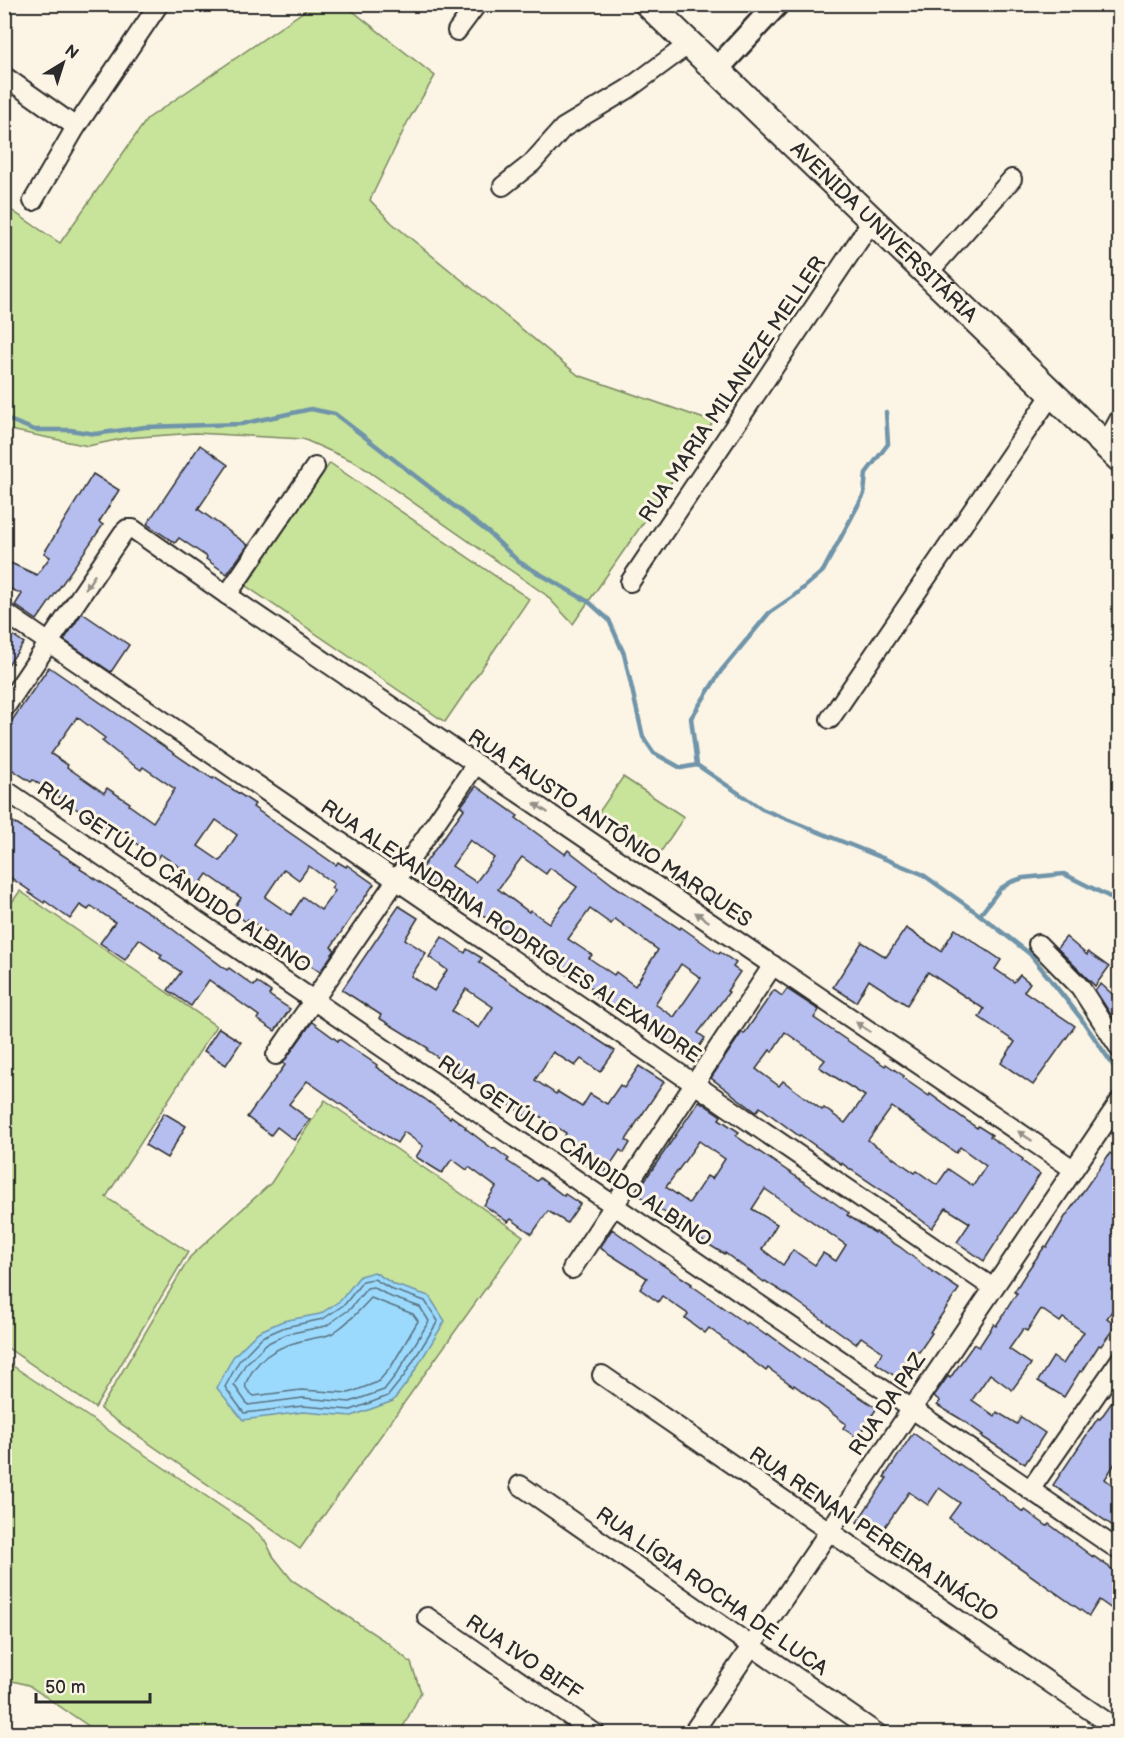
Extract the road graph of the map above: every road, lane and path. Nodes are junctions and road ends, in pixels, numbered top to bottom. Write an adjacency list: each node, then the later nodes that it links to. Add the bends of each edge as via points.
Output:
1 (159, 4): 9 (street)
2 (477, 4): 5 (street)
3 (648, 4): 6 (main road, AVENIDA UNIVERSITÁRIA)
4 (777, 4): 7 (street)
5 (457, 32)
6 (689, 44): 7 (main road, AVENIDA UNIVERSITÁRIA); 11 (street, via 563,128 532,163)
7 (716, 70): 13 (main road, AVENIDA UNIVERSITÁRIA)
8 (4, 76): 9 (street)
9 (76, 127): 12 (street)
10 (1012, 179): 14 (street)
11 (503, 186)
12 (33, 201)
13 (872, 220): 14 (main road, AVENIDA UNIVERSITÁRIA); 19 (street, RUA MARIA MILANEZE MELLER)
14 (927, 274): 15 (main road, AVENIDA UNIVERSITÁRIA)
15 (1052, 394): 17 (main road, AVENIDA UNIVERSITÁRIA); 24 (street)
16 (1119, 418): 17 (street)
17 (1112, 452)
18 (315, 467): 20 (street)
19 (630, 582)
20 (227, 596): 22 (street, RUA FAUSTO ANTÔNIO MARQUES, one-way to 22, via 133,529 127,529); 25 (street, RUA FAUSTO ANTÔNIO MARQUES)
21 (4, 612): 22 (street, RUA ALEXANDRINA RODRIGUES ALEXANDRE)
22 (50, 643): 23 (street); 27 (street, RUA ALEXANDRINA RODRIGUES ALEXANDRE)
23 (4, 709)
24 (830, 719)
25 (476, 764): 27 (street); 29 (street, RUA FAUSTO ANTÔNIO MARQUES, one-way to 25)
26 (4, 789): 30 (street, RUA GETÚLIO CÂNDIDO ALBINO)
27 (396, 880): 30 (street); 33 (street, RUA ALEXANDRINA RODRIGUES ALEXANDRE)
28 (1038, 944): 31 (street, via 1080,987)
29 (773, 965): 33 (street); 35 (street, RUA FAUSTO ANTÔNIO MARQUES, one-way to 29)
30 (314, 1000): 32 (street); 36 (street, RUA GETÚLIO CÂNDIDO ALBINO)
31 (1119, 1049)
32 (276, 1055)
33 (694, 1084): 36 (street); 38 (street, RUA ALEXANDRINA RODRIGUES ALEXANDRE)
34 (1119, 1101): 35 (street, RUA DA PAZ)
35 (1073, 1169): 38 (street, RUA DA PAZ)
36 (614, 1206): 37 (street); 41 (street, RUA GETÚLIO CÂNDIDO ALBINO)
37 (572, 1269)
38 (993, 1288): 41 (street, RUA DA PAZ)
39 (1119, 1360): 43 (street)
40 (602, 1375): 44 (street, RUA RENAN PEREIRA INÁCIO)
41 (911, 1409): 43 (street, RUA GETÚLIO CÂNDIDO ALBINO); 44 (street, RUA DA PAZ)
42 (520, 1485): 47 (street, RUA LÍGIA ROCHA DE LUCA)
43 (1030, 1490): 45 (street, RUA GETÚLIO CÂNDIDO ALBINO)
44 (829, 1530): 47 (street, RUA DA PAZ); 49 (street, RUA RENAN PEREIRA INÁCIO)
45 (1119, 1551)
46 (427, 1617): 50 (street, RUA IVO BIFF)
47 (752, 1646): 48 (street, RUA LÍGIA ROCHA DE LUCA); 51 (street, RUA DA PAZ)
48 (868, 1731)
49 (1119, 1731)
50 (596, 1734)
51 (692, 1734)

